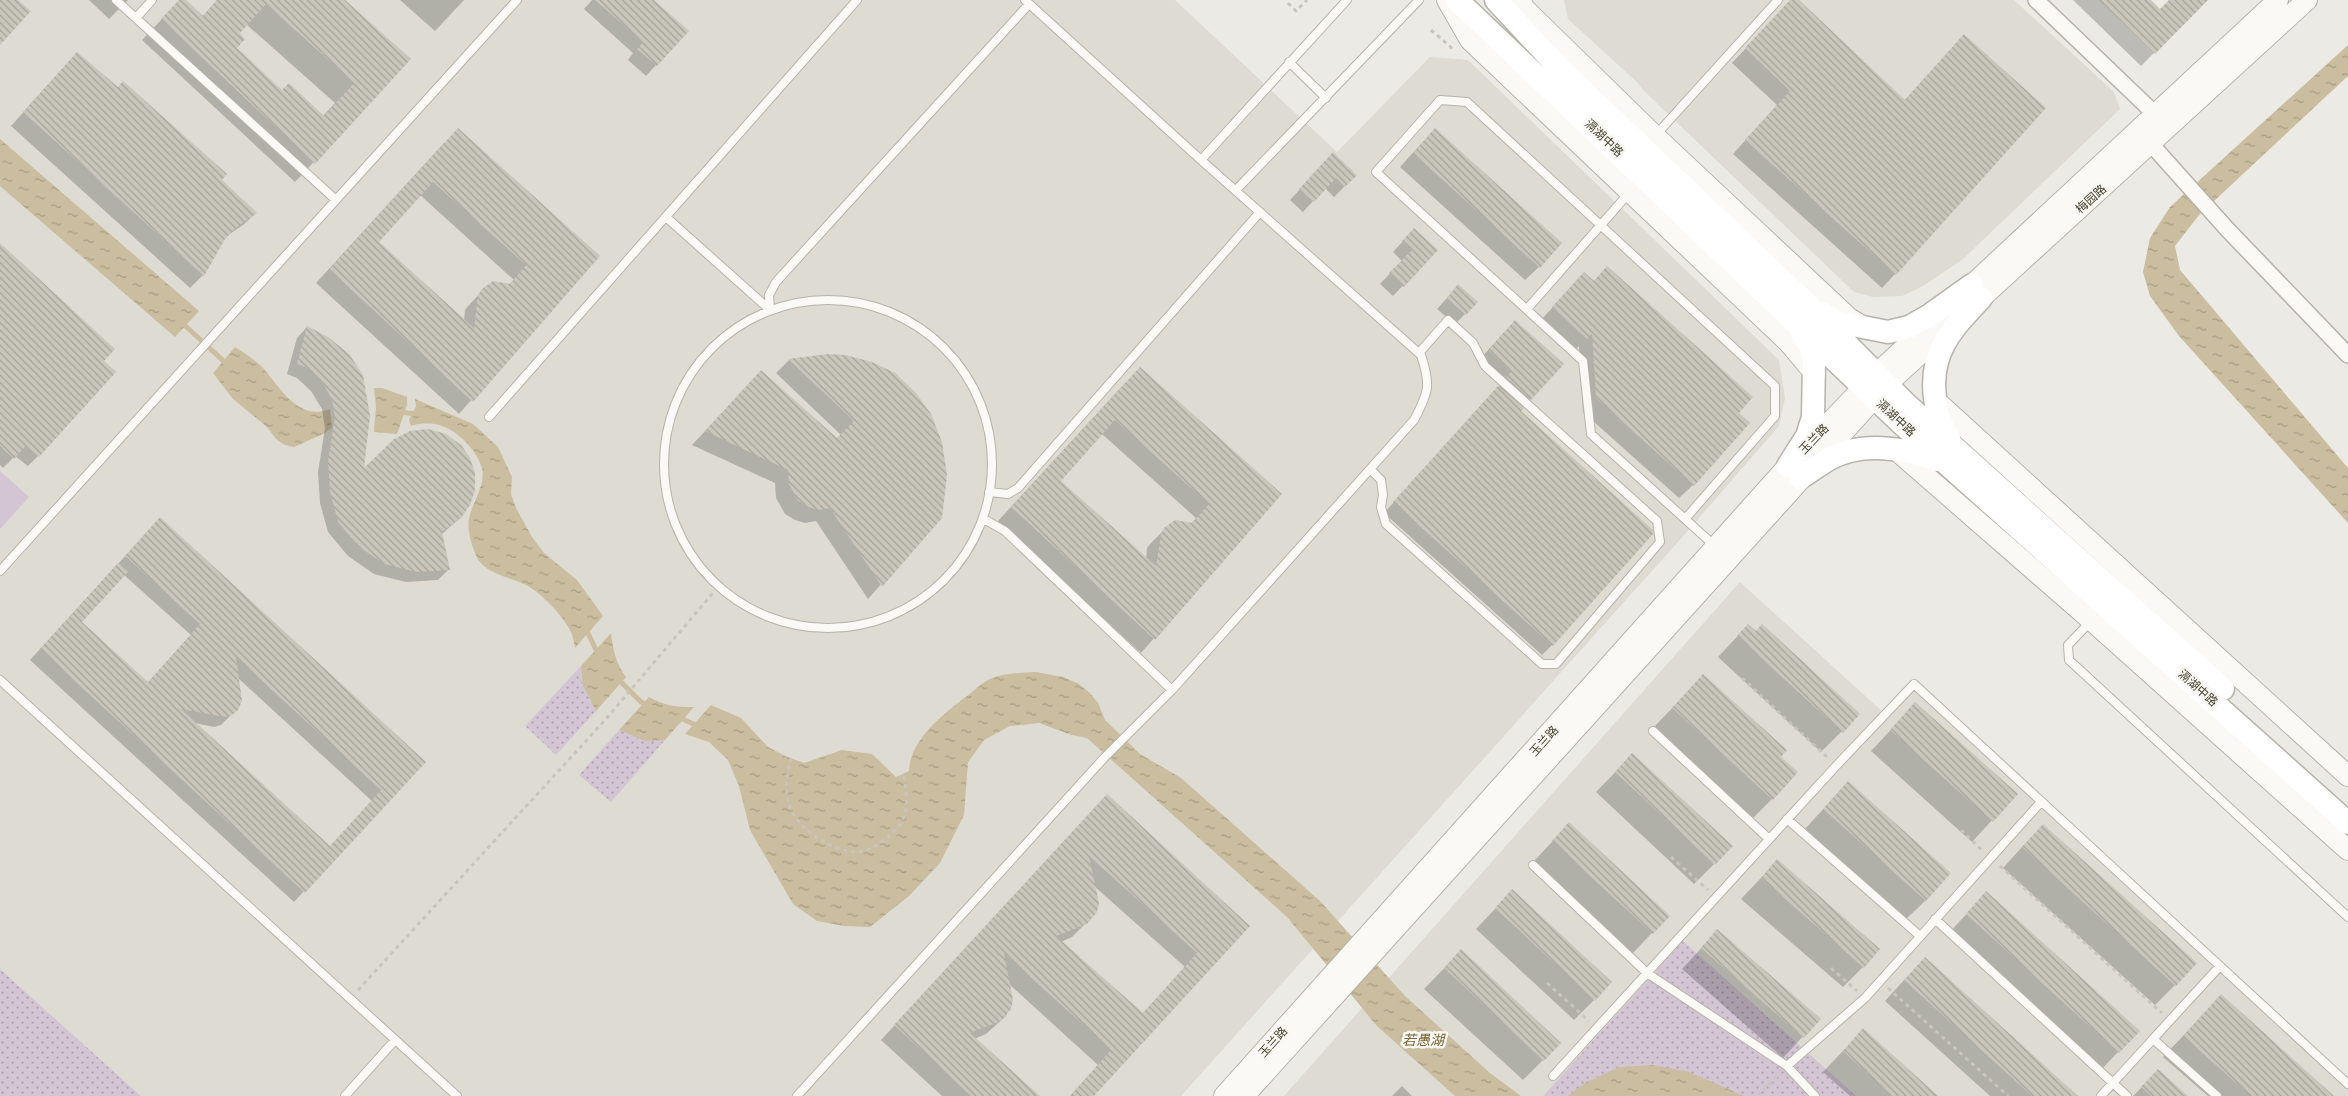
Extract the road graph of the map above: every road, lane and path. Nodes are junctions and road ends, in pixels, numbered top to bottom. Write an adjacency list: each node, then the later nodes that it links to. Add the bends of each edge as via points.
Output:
1 (116, 0): 18 (lane)
2 (152, 0): 18 (lane)
3 (517, 0): 29 (lane)
4 (857, 0): 31 (lane)
5 (1306, 0): 17 (path, via 1296,11)
6 (1348, 0): 21 (lane)
7 (1419, 0): 22 (lane)
8 (1447, 0): 28 (street, via 1470,40)
9 (1457, 0): 35 (main road, 滆湖中路)
10 (1496, 0): 34 (main road, 滆湖中路, via 1562,70)
11 (1520, 0): 24 (street, via 1525,9)
12 (1778, 0): 24 (lane)
13 (2036, 0): 23 (street)
14 (2278, 0): 23 (street, 梅园路)
15 (2307, 0): 25 (street, 梅园路)
16 (1027, 2): 26 (lane); 37 (lane, via 776,282 769,295)
17 (1288, 3)
18 (136, 18): 29 (lane)
19 (1431, 30): 20 (path)
20 (1457, 53)
21 (1289, 62): 22 (lane); 26 (lane)
22 (1326, 98): 27 (lane)
23 (2155, 114): 33 (street, 梅园路)
24 (1655, 136): 38 (street, via 1849,318)
25 (2151, 144): 33 (street, 梅园路); 40 (street)
26 (1201, 160): 27 (lane)
27 (1236, 190): 30 (lane)
28 (1629, 192): 32 (lane); 41 (street, via 1789,343)
29 (336, 200): 53 (lane)
30 (1260, 212): 39 (lane); 49 (lane, via 1018,488 1008,494)
31 (666, 217): 37 (lane); 44 (lane)
32 (1601, 225): 36 (lane); 36 (lane, via 1467,102 1440,100 1376,172); 51 (lane, via 1775,386 1775,416)
33 (1977, 291): 38 (main road, via 1909,327 1888,332); 42 (street, 梅园路); 43 (main road, via 1936,361)
34 (1805, 302): 38 (main road, via 1837,322); 42 (main road, 滆湖中路)
35 (1781, 307): 41 (main road, via 1811,347); 42 (main road, 滆湖中路)
36 (1527, 309): 51 (lane, via 1583,361 1591,434)
37 (770, 310): 49 (lane, via 817,299 872,305 921,328 960,365 985,413 993,466); 54 (lane, via 717,341 683,384 665,436 665,491 683,544)
38 (1866, 329)
39 (1419, 352): 47 (lane, via 1428,377 1426,396 1414,420); 47 (lane, via 1448,320 1473,343 1485,366 1657,521 1660,542 1556,664 1542,664 1386,524 1381,507 1381,480)
40 (2348, 355)
41 (1815, 374): 48 (main road, via 1812,417)
42 (1875, 386): 46 (main road, 滆湖中路); 48 (street, 玉兰路)
43 (1935, 400): 46 (main road); 63 (street)
44 (489, 417)
45 (1896, 450): 46 (main road); 48 (main road, via 1857,449); 55 (street)
46 (1951, 457): 55 (main road, 滆湖中路); 65 (main road, 滆湖中路)
47 (1370, 469): 58 (lane)
48 (1794, 472): 52 (street, 玉兰路); 78 (street, 玉兰路)
49 (989, 492): 50 (lane)
50 (984, 519): 54 (lane, via 959,566 946,578 919,602 870,624 817,629 764,616); 58 (lane, via 1005,531)
51 (1685, 519): 52 (lane)
52 (1716, 548): 78 (street, 玉兰路)
53 (0, 571)
54 (718, 587): 86 (path, via 606,719)
55 (2098, 613): 67 (main road, 滆湖中路); 70 (street); 75 (lane, via 2068,645 2069,660)
56 (1742, 678): 61 (path)
57 (0, 680): 86 (lane)
58 (1172, 690): 98 (lane, via 1104,758)
59 (1653, 731): 69 (lane)
60 (791, 758): 62 (path, via 785,785 790,809 805,828 838,850 860,852 882,842 894,832 904,816)
61 (1836, 766): 64 (lane, via 1914,684); 66 (lane)
62 (904, 774)
63 (2348, 776)
64 (2041, 802): 72 (lane); 79 (lane)
65 (2348, 802)
66 (1787, 819): 69 (lane); 77 (lane)
67 (2348, 823)
68 (1961, 830): 72 (path)
69 (1768, 839): 74 (lane)
70 (2348, 850)
71 (1672, 856): 74 (path)
72 (1990, 857): 76 (lane); 87 (path)
73 (1534, 865): 81 (lane)
74 (1715, 898): 81 (lane)
75 (2348, 917)
76 (1935, 919): 77 (lane); 94 (lane)
77 (1920, 936): 82 (lane)
78 (1370, 945): 84 (street, 玉兰路)
79 (2220, 966): 87 (lane); 95 (lane)
80 (1831, 968): 85 (path)
81 (1646, 973): 88 (lane); 91 (lane)
82 (1880, 981): 85 (lane); 103 (path)
83 (1547, 983): 88 (path)
84 (1331, 988): 99 (street, 玉兰路); 100 (street, 玉兰路)
85 (1865, 998): 91 (lane)
86 (350, 999): 90 (lane)
87 (2171, 1020): 89 (lane)
88 (1596, 1028): 92 (lane)
89 (2153, 1039): 94 (lane); 106 (lane)
90 (395, 1040): 96 (lane); 97 (lane)
91 (1787, 1066): 102 (lane)
92 (1553, 1076)
93 (1769, 1082): 101 (path)
94 (2113, 1083): 104 (lane); 105 (lane)
95 (2348, 1084)
96 (344, 1096)
97 (457, 1096)
98 (797, 1096)
99 (1224, 1096)
100 (1244, 1096)
101 (1758, 1096)
102 (1815, 1096)
103 (2008, 1096)
104 (2101, 1096)
105 (2127, 1096)
106 (2216, 1096)

